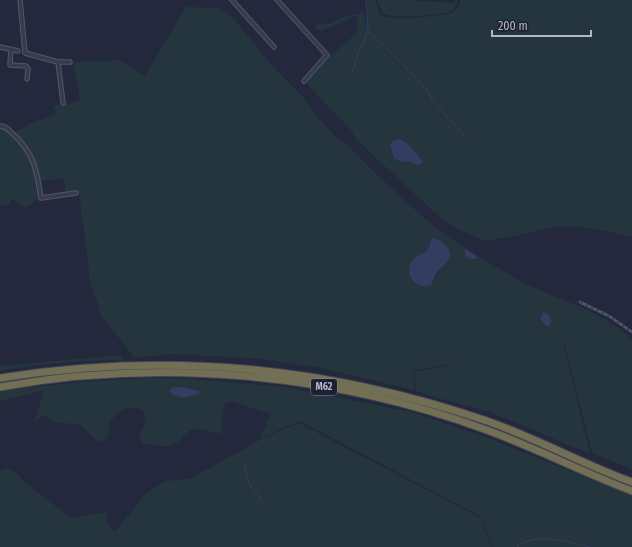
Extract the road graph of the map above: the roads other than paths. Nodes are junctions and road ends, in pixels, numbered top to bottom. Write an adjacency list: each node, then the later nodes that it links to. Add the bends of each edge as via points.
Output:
1 (20, 0): 8 (street, via 25,52)
2 (232, 0): 5 (street)
3 (277, 0): 11 (street, via 327,55)
4 (0, 47): 6 (street)
5 (274, 47)
6 (11, 49): 7 (street); 10 (street, via 10,65 26,66)
7 (18, 51)
8 (58, 62): 9 (street); 12 (street)
9 (70, 62)
10 (27, 79)
11 (304, 81)
12 (63, 103)
13 (0, 126): 14 (street, via 6,127 25,147 37,171 41,198)
14 (76, 193)
15 (0, 378): 17 (highway, M62, via 60,370 148,364 230,367 305,375 368,387 446,408 519,434)
16 (0, 387): 18 (highway, M62, via 61,378 150,372 225,375 304,383 366,395 444,416 517,441)
17 (632, 482)
18 (632, 491)

